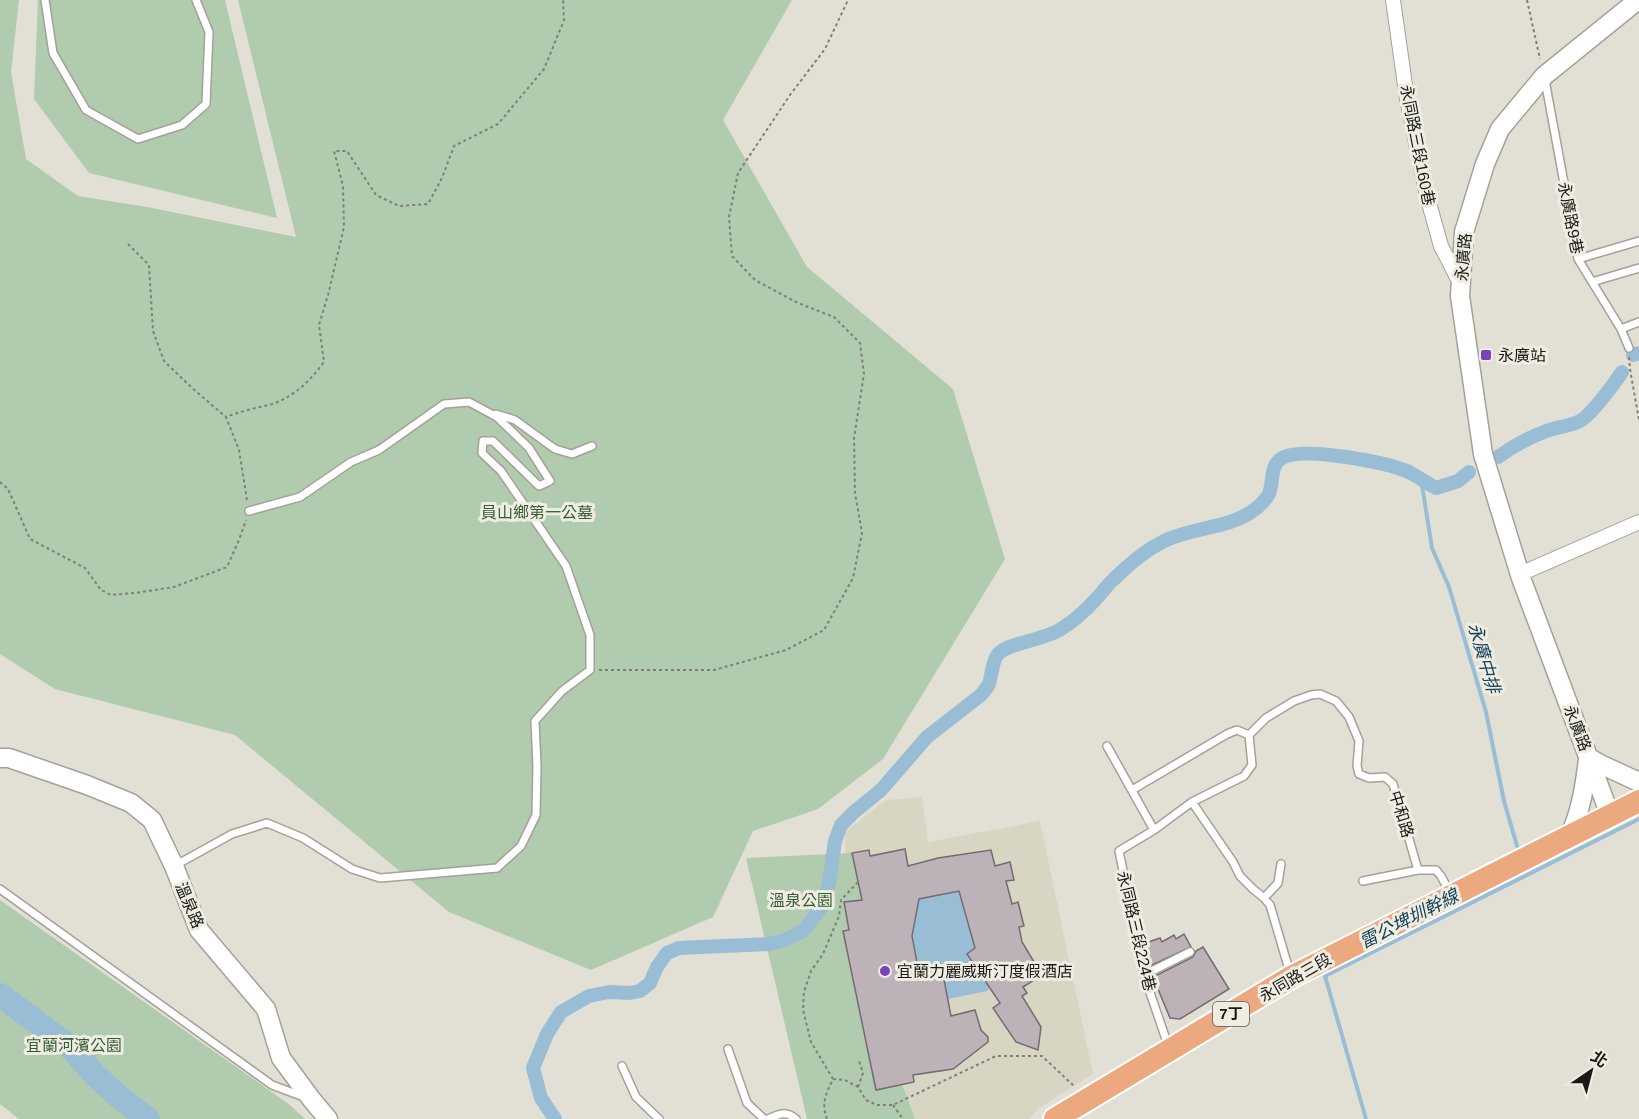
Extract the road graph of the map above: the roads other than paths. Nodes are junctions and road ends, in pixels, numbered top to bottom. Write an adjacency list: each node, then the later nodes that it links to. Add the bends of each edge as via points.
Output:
1 (45, 0): 2 (lane, via 53,53 86,110 138,139 182,125 206,104 209,32)
2 (196, 0)
3 (1393, 0): 10 (street, 永同路三段160巷, via 1407,99 1427,196 1441,246)
4 (1638, 0): 5 (street, 永廣路)
5 (1544, 76): 7 (lane, 永廣路9巷); 10 (street, 永廣路, via 1500,129 1485,164 1464,232)
6 (1639, 241): 7 (lane)
7 (1578, 259): 9 (lane, 永廣路9巷)
8 (1639, 268): 9 (lane)
9 (1592, 282): 12 (lane, 永廣路9巷)
10 (1461, 285): 18 (street, 永廣路, via 1486,462)
11 (1639, 322): 12 (lane)
12 (1621, 329): 13 (lane, 永廣路9巷)
13 (1629, 348)
14 (485, 411): 15 (lane, via 515,420 555,449 573,454); 16 (lane, via 469,402 444,404 379,450 351,462 300,497); 31 (lane, via 498,417 529,448 550,481 539,486 493,441 483,441 482,453 501,471 566,566 590,635 590,670 562,691 536,721 536,815 521,846 497,868 380,879 352,870 303,838 267,823 232,834)
15 (592, 446)
16 (249, 511)
17 (1639, 522): 18 (street)
18 (1520, 574): 21 (street, 永廣路)
19 (1249, 735): 24 (lane, via 1237,730 1227,734); 26 (lane, via 1252,765 1244,776); 32 (lane, 中和路, via 1266,718 1294,701 1320,694 1336,702 1349,717 1359,741 1359,774 1385,777 1393,784)
20 (1107, 746): 24 (lane)
21 (1588, 757): 23 (street); 27 (street, 永廣路); 29 (street, via 1577,820)
22 (0, 758): 31 (street, 溫泉路, via 131,803 152,820)
23 (1639, 782)
24 (1132, 790): 28 (lane)
25 (1639, 801): 27 (main road, 永同路三段 / 7丁)
26 (1192, 802): 28 (lane); 36 (lane, via 1240,876)
27 (1610, 815): 29 (main road, 永同路三段 / 7丁)
28 (1154, 830): 38 (lane, 永同路三段224巷, via 1119,851)
29 (1570, 835): 35 (main road, 永同路三段 / 7丁)
30 (1281, 864): 36 (lane, via 1278,883)
31 (174, 867): 43 (street, 溫泉路, via 199,930 266,1009 281,1058)
32 (1418, 870): 33 (lane); 35 (lane, via 1436,870)
33 (1363, 881)
34 (0, 889): 43 (lane, via 272,1085)
35 (1451, 896): 39 (main road, 永同路三段 / 7丁)
36 (1264, 898): 39 (lane, via 1270,906)
37 (1190, 952): 38 (lane)
38 (1144, 975): 41 (lane, 永同路三段224巷)
39 (1291, 977): 41 (main road, 永同路三段 / 7丁)
40 (728, 1049): 46 (lane, via 747,1103)
41 (1169, 1050): 48 (main road, 永同路三段 / 7丁)
42 (622, 1066): 45 (lane, via 636,1097)
43 (312, 1100): 44 (street, 溫泉路)
44 (328, 1119)
45 (659, 1119)
46 (766, 1119): 47 (lane, via 782,1112)
47 (796, 1119)
48 (1055, 1119)

